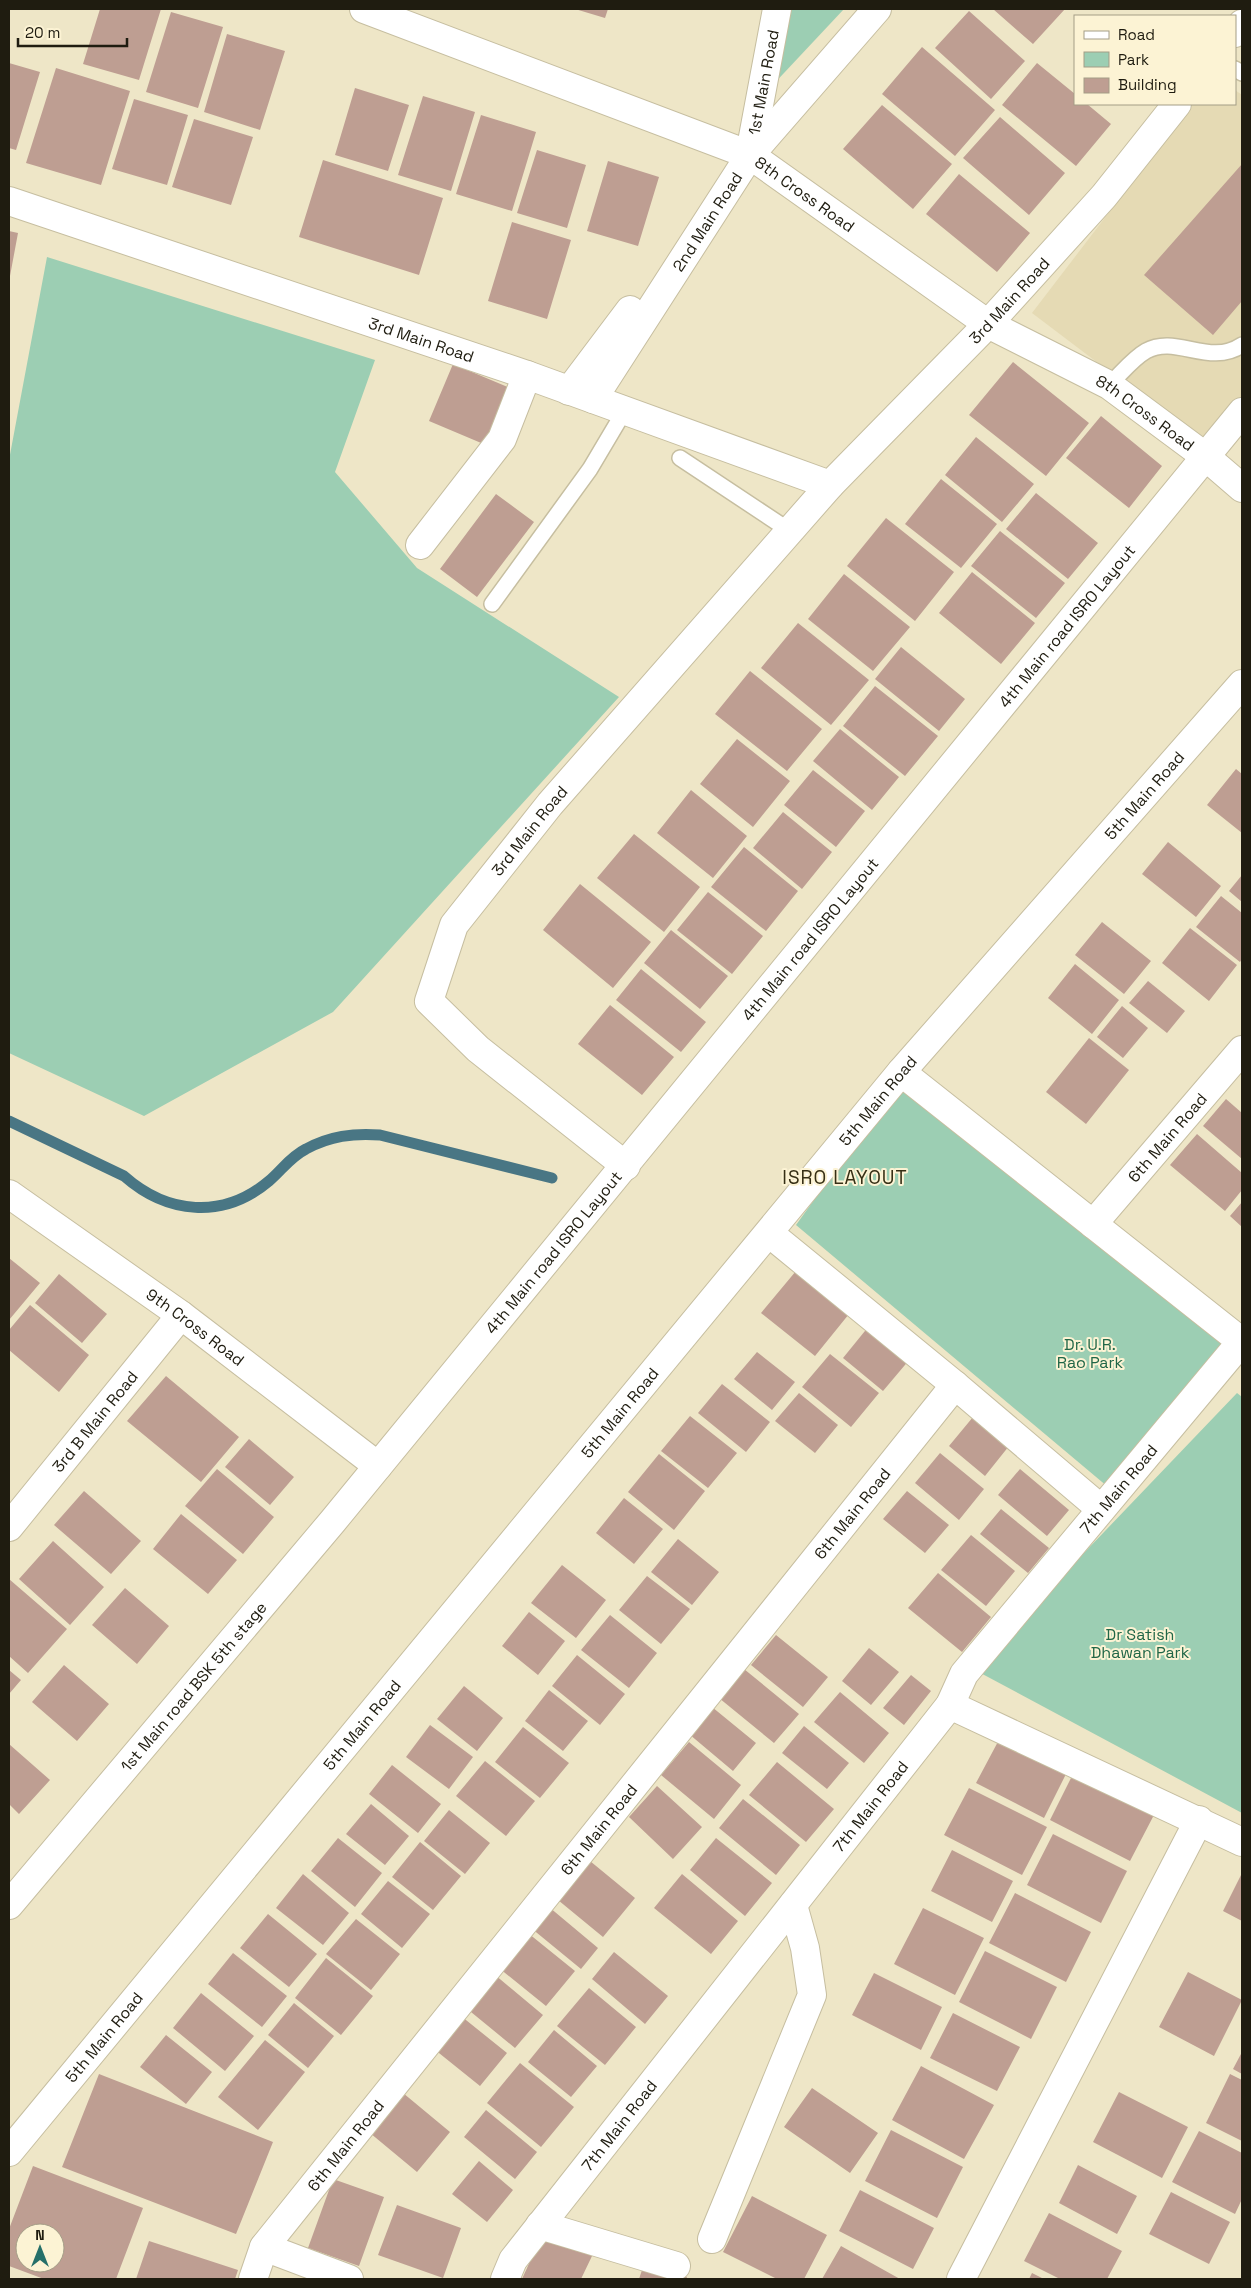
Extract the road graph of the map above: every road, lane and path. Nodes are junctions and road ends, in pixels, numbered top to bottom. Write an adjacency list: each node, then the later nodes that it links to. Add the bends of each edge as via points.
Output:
1 (364, 9): 5 (street, 8th Cross Road)
2 (777, 9): 5 (street, 1st Main Road)
3 (877, 9): 5 (street, 2nd Main Road)
4 (1177, 105): 7 (street, 3rd Main Road, via 1104,196)
5 (750, 155): 7 (street, 8th Cross Road); 11 (street, 2nd Main Road)
6 (9, 201): 9 (street, 3rd Main Road)
7 (988, 324): 10 (street, 8th Cross Road); 16 (street, 3rd Main Road)
8 (1242, 346): 10 (lane, via 1225,354 1209,354 1159,346 1145,352)
9 (527, 375): 11 (street, 3rd Main Road); 19 (street, via 502,439)
10 (1109, 385): 14 (street, 8th Cross Road)
11 (581, 395): 12 (street, 3rd Main Road)
12 (625, 410): 16 (street, 3rd Main Road); 20 (lane, via 590,469)
13 (1242, 412): 14 (street, 4th Main road ISRO Layout)
14 (1206, 457): 17 (street, 8th Cross Road); 24 (street, 4th Main road ISRO Layout)
15 (680, 458): 18 (lane)
16 (830, 486): 18 (street, 3rd Main Road)
17 (1242, 488)
18 (790, 531): 24 (street, 3rd Main Road, via 550,804 454,925 429,1001 478,1049)
19 (420, 545)
20 (492, 604)
21 (1242, 684): 23 (street, 5th Main Road)
22 (1242, 1050): 26 (street, 6th Main Road)
23 (901, 1072): 26 (street); 27 (street, 5th Main Road)
24 (626, 1166): 31 (street, 4th Main road ISRO Layout)
25 (9, 1194): 28 (street, 9th Cross Road)
26 (1093, 1224): 29 (street)
27 (769, 1233): 30 (street); 39 (street, 5th Main Road)
28 (181, 1316): 31 (street, 9th Cross Road); 33 (street, 3rd B Main Road)
29 (1242, 1341): 32 (street, 7th Main Road)
30 (954, 1385): 32 (street); 42 (street, 6th Main Road)
31 (378, 1466): 37 (street, 1st Main road BSK 5th stage)
32 (1101, 1509): 34 (street, 7th Main Road, via 964,1674)
33 (9, 1527)
34 (950, 1706): 35 (street); 38 (street, 7th Main Road)
35 (1198, 1820): 36 (street); 47 (street)
36 (1242, 1842)
37 (9, 1905)
38 (793, 1905): 40 (street, 7th Main Road); 41 (street, via 805,1948 812,1995)
39 (9, 2152)
40 (540, 2225): 43 (street); 46 (street, 7th Main Road, via 513,2260)
41 (712, 2239)
42 (264, 2247): 44 (street, 6th Main Road); 45 (street)
43 (676, 2266)
44 (254, 2279)
45 (348, 2279)
46 (505, 2279)
47 (961, 2279)

